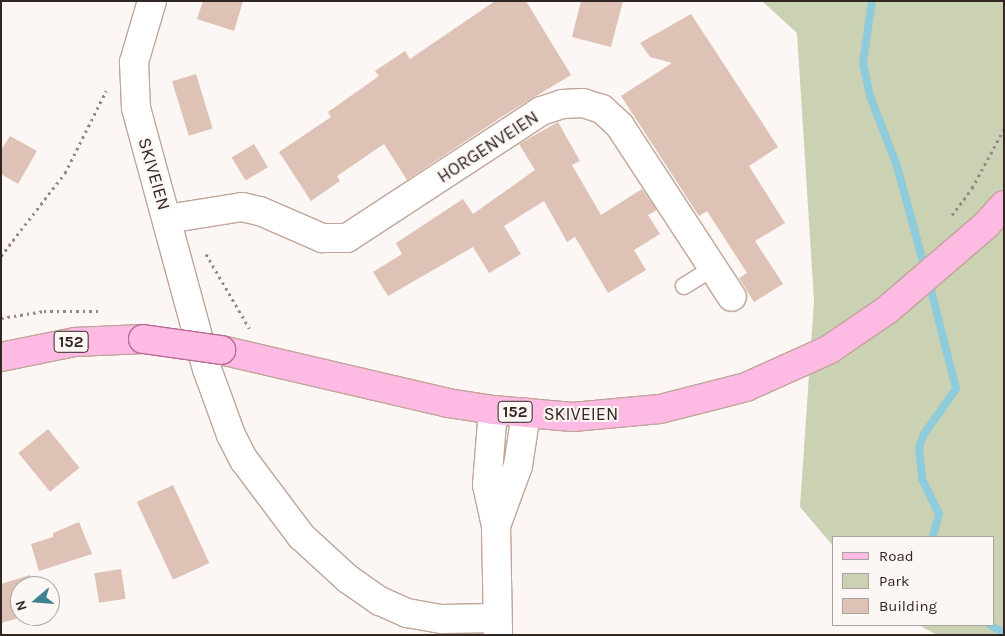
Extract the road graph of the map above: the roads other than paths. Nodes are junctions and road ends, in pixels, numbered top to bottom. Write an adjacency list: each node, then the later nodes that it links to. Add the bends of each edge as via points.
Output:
1 (152, 1): 3 (street, SKIVEIEN, via 136,50 133,84 139,119)
2 (1004, 205): 4 (main road, 152)
3 (167, 219): 5 (street, HORGENVEIEN, via 242,206 260,210 322,238 347,238 534,115 556,105 583,103 602,109 620,126); 12 (street, SKIVEIEN, via 218,402 244,460 278,509 321,556 380,601 427,617)
4 (995, 223): 10 (main road, SKIVEIEN / 152, via 870,323 806,362 737,390 660,409 599,416)
5 (713, 268): 6 (lane); 7 (street, HORGENVEIEN)
6 (684, 286)
7 (732, 297)
8 (1, 357): 9 (main road, SKIVEIEN / 152, bridge, via 75,342 143,339 221,350 448,403)
9 (493, 410): 10 (main road, SKIVEIEN / 152); 11 (street, via 487,485)
10 (526, 413): 11 (street, via 518,466)
11 (496, 526): 12 (street)
12 (498, 626)

